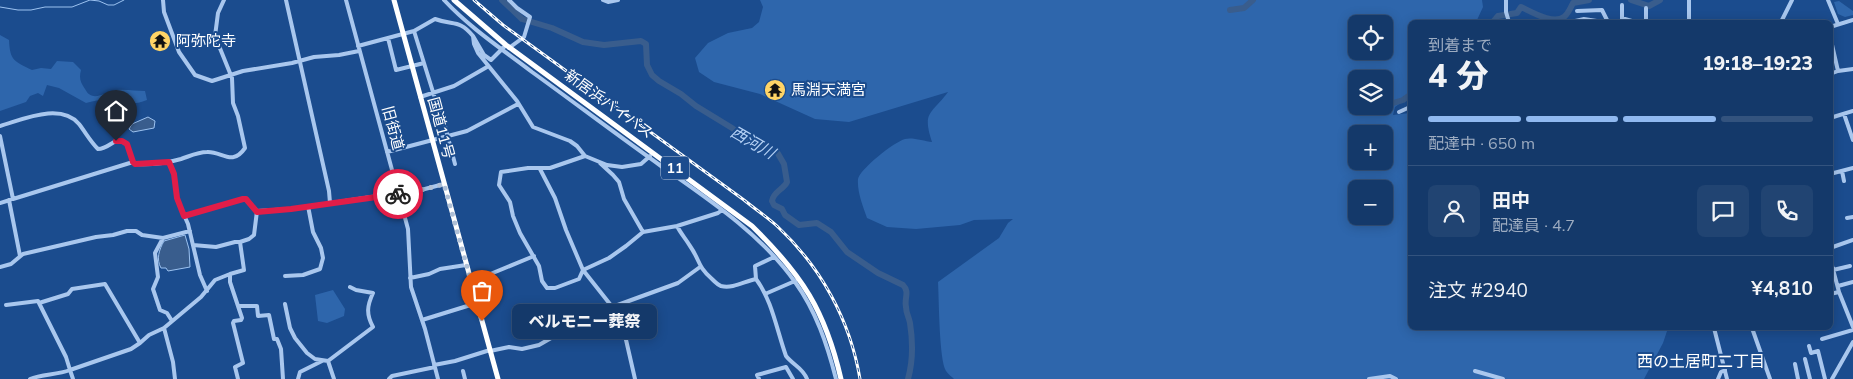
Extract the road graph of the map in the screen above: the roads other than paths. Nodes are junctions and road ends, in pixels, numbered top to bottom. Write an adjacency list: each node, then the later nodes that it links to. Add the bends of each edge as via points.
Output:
1 (163, 0): 42 (street, via 179,52 195,75 212,81)
2 (224, 0): 42 (street, via 215,30)
3 (286, 0): 35 (street)
4 (346, 0): 33 (street, 旧街道)
5 (394, 0): 29 (highway, 国道11号)
6 (444, 0): 32 (street, via 478,31)
7 (454, 0): 32 (highway, 新居浜バイパス / 11)
8 (509, 0): 32 (street, via 530,17 524,37)
9 (602, 0): 10 (street)
10 (618, 0)
11 (1506, 0): 18 (street)
12 (1689, 0): 23 (street)
13 (1792, 0): 24 (street)
14 (1828, 0): 26 (street)
15 (1622, 5): 20 (street)
16 (1646, 8): 22 (street)
17 (1577, 11): 19 (street, via 1602,10)
18 (1508, 20)
19 (1607, 20)
20 (1622, 20): 21 (street)
21 (1630, 20)
22 (1646, 20)
23 (1688, 20)
24 (1782, 20)
25 (1853, 20): 26 (street)
26 (1838, 24): 27 (street)
27 (1833, 26)
28 (414, 31): 29 (street); 30 (street, via 435,19 465,27); 36 (street)
29 (403, 34): 31 (street); 37 (highway, 国道11号)
30 (473, 36): 32 (street, via 488,59); 38 (street)
31 (388, 38): 33 (street); 37 (street, via 396,70)
32 (506, 47): 56 (highway, 新居浜バイパス / 11); 59 (street)
33 (358, 48): 35 (street, via 340,55); 57 (street, 旧街道)
34 (1833, 49): 40 (street)
35 (300, 61): 42 (street); 73 (street)
36 (424, 63): 37 (street); 43 (street)
37 (411, 65): 44 (highway, 国道11号)
38 (487, 67): 43 (street, via 454,86); 45 (street)
39 (1853, 69): 40 (street)
40 (1838, 71): 41 (street)
41 (1833, 73)
42 (231, 74): 61 (street, via 233,103 244,150 230,158 205,152)
43 (433, 93): 44 (street); 53 (street)
44 (420, 97): 55 (highway, 国道11号)
45 (518, 104): 53 (street, via 467,131); 58 (street, via 532,127 570,141)
46 (1408, 108): 48 (street)
47 (1853, 110): 49 (street)
48 (1400, 112)
49 (1844, 114): 50 (street); 54 (street)
50 (1833, 117)
51 (0, 126): 60 (street, via 43,114 64,115 78,124 98,149 116,141 127,144)
52 (0, 136): 71 (street)
53 (447, 136): 55 (street); 63 (street)
54 (1853, 140)
55 (432, 141): 57 (street); 69 (highway, 国道11号)
56 (652, 151): 59 (street); 101 (highway, 新居浜バイパス / 11, via 752,226 781,254)
57 (388, 152): 70 (street, 旧街道)
58 (585, 156): 62 (street); 65 (street)
59 (649, 158): 62 (street, via 641,164 622,167); 75 (street)
60 (133, 162): 61 (street); 71 (street)
61 (169, 162): 77 (street)
62 (599, 162): 82 (street, via 619,182 624,199)
63 (454, 164)
64 (1853, 168): 66 (street)
65 (540, 169): 89 (street, via 503,171 499,181 520,233); 95 (street, via 556,198)
66 (1842, 171): 67 (street); 68 (street)
67 (1833, 173)
68 (1844, 181)
69 (444, 184): 70 (street); 91 (highway, 国道11号)
70 (398, 194): 73 (street); 99 (street, 旧街道, via 408,229)
71 (11, 200): 72 (street); 88 (street)
72 (0, 203)
73 (330, 203): 74 (street)
74 (308, 206): 76 (street); 98 (street, via 323,258 320,269 303,275)
75 (722, 210): 80 (street); 90 (street)
76 (257, 212): 77 (street, via 243,199); 85 (street, via 254,235)
77 (184, 216): 81 (street)
78 (1853, 217): 79 (street)
79 (1847, 218)
80 (677, 226): 82 (street); 94 (street)
81 (190, 231): 83 (street); 86 (street)
82 (643, 232): 95 (street, via 608,258)
83 (163, 238): 88 (street, via 127,231); 117 (street, via 156,253 158,277 152,289 160,310 167,313)
84 (1853, 240): 87 (street)
85 (240, 242): 86 (street, via 216,247); 97 (street, via 244,270)
86 (193, 245): 106 (street)
87 (1833, 247)
88 (20, 256): 93 (street, via 11,264)
89 (534, 256): 95 (street, via 547,288 579,279); 102 (street)
90 (774, 258): 100 (street, via 755,266); 101 (street)
91 (466, 265): 99 (street); 102 (highway, 国道11号)
92 (1850, 266): 96 (street)
93 (0, 267)
94 (700, 267): 100 (street, via 721,286 740,285); 115 (street, via 678,284)
95 (583, 270): 115 (street)
96 (1833, 270): 105 (street)
97 (230, 274): 106 (street, via 215,280); 114 (street)
98 (285, 276)
99 (410, 278): 116 (street, 旧街道)
100 (756, 279): 109 (street)
101 (797, 279): 109 (street); 151 (street, via 822,331); 152 (highway, 新居浜バイパス / 11, via 818,308 834,349)
102 (471, 282): 111 (highway, 国道11号)
103 (1853, 282): 105 (street)
104 (350, 286): 129 (street, via 373,293 367,308 373,327)
105 (1838, 286): 107 (street)
106 (207, 291): 117 (street)
107 (1839, 292): 108 (street); 119 (street)
108 (1833, 293)
109 (765, 294): 150 (street, via 786,356 803,370)
110 (39, 303): 113 (street); 124 (street, via 68,294 72,289 105,284); 132 (street)
111 (476, 303): 116 (street); 126 (highway, 国道11号)
112 (286, 304): 128 (street, via 295,338 307,353)
113 (6, 305)
114 (239, 306): 139 (street, via 242,318 233,323 243,363 235,367); 140 (street, via 257,306 258,316 269,315 274,339 281,349)
115 (613, 306): 126 (street, via 539,345); 147 (street, via 623,323)
116 (422, 320): 131 (street, 旧街道)
117 (172, 321): 118 (street)
118 (164, 328): 124 (street); 138 (street)
119 (1853, 329): 122 (street)
120 (1715, 330): 133 (street)
121 (1753, 330): 158 (street)
122 (1822, 339)
123 (1853, 342): 162 (street)
124 (140, 343): 132 (street)
125 (1809, 346): 161 (street, via 1811,353 1818,351)
126 (490, 351): 131 (street); 146 (highway, 国道11号)
127 (1805, 359): 160 (street)
128 (322, 360): 129 (street); 141 (street, via 300,372)
129 (328, 361): 142 (street)
130 (1794, 364): 159 (street)
131 (434, 366): 143 (street); 144 (street, 旧街道)
132 (70, 370): 136 (street); 137 (street)
133 (1725, 370): 156 (street); 157 (street)
134 (463, 371): 145 (street)
135 (1475, 371): 155 (street)
136 (30, 379)
137 (73, 379)
138 (175, 379)
139 (238, 379)
140 (283, 379)
141 (298, 379)
142 (334, 379)
143 (389, 379)
144 (438, 379)
145 (465, 379)
146 (498, 379)
147 (635, 379)
148 (758, 379): 149 (street, via 757,375 786,367)
149 (793, 379)
150 (807, 379)
151 (836, 379)
152 (841, 379)
153 (1369, 379): 154 (street, via 1390,376)
154 (1396, 379)
155 (1503, 379)
156 (1718, 379)
157 (1727, 379)
158 (1770, 379)
159 (1798, 379)
160 (1810, 379)
161 (1825, 379)
162 (1832, 379)

